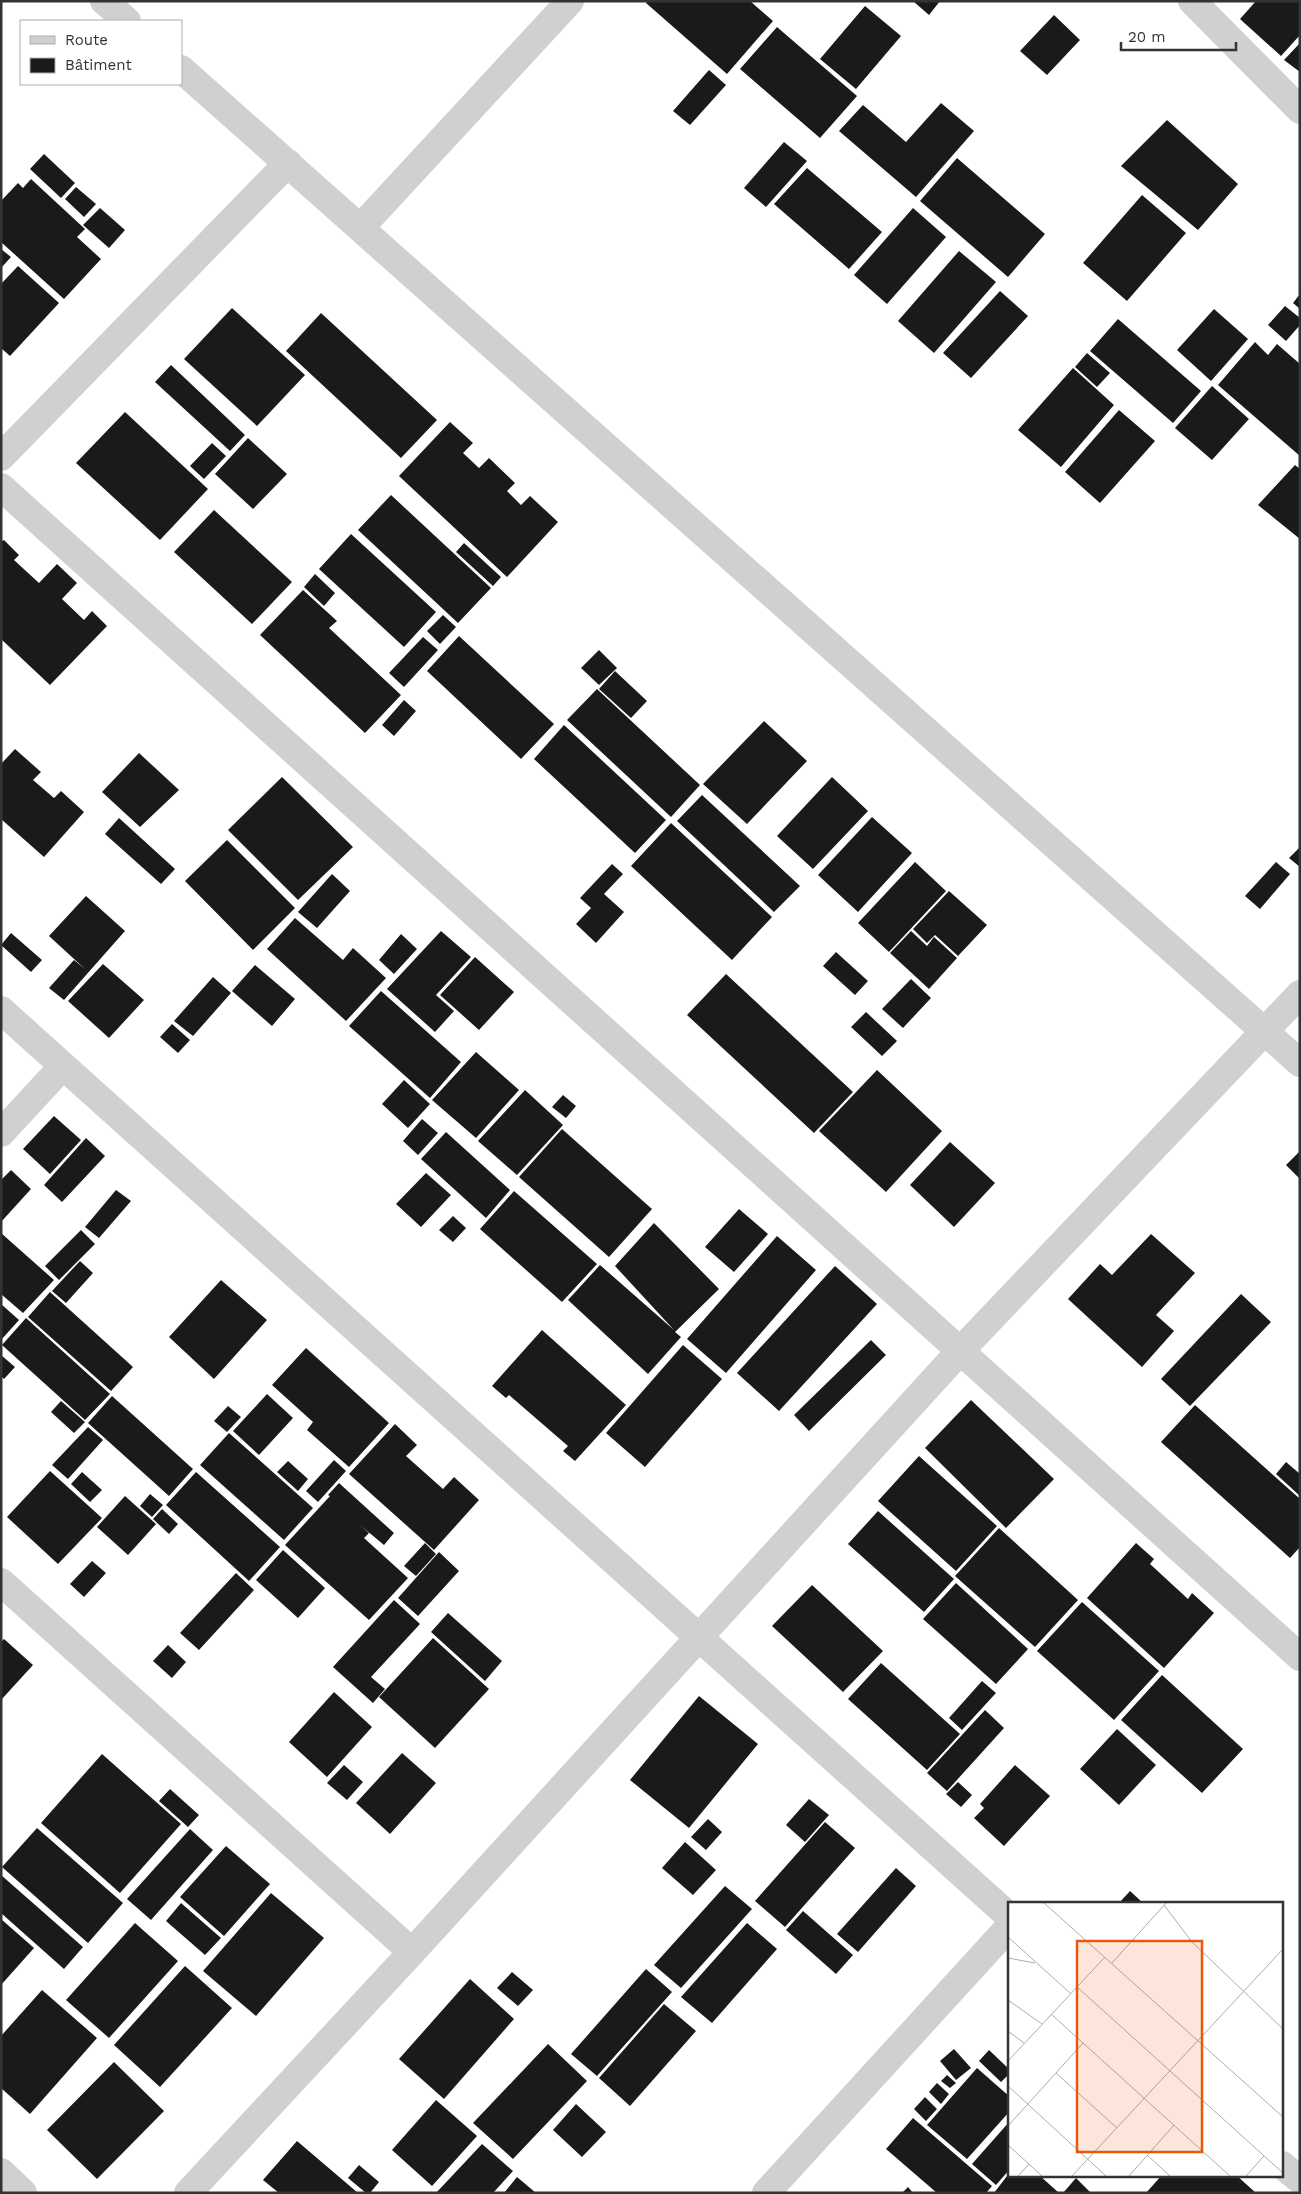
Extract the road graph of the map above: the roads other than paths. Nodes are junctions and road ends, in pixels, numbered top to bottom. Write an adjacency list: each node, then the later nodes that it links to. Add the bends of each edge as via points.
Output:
1 (104, 1): 4 (street)
2 (570, 1): 8 (street)
3 (1192, 1): 6 (street)
4 (126, 20)
5 (182, 70): 7 (street)
6 (1300, 110)
7 (288, 162): 8 (street); 9 (street)
8 (362, 227): 13 (street)
9 (1, 457)
10 (1, 487): 17 (street)
11 (1300, 994): 13 (street)
12 (1, 1010): 15 (street)
13 (1266, 1031): 14 (street); 17 (street)
14 (1300, 1063)
15 (63, 1066): 16 (street); 19 (street)
16 (1, 1133)
17 (961, 1350): 19 (street); 20 (street)
18 (1, 1582): 23 (street)
19 (698, 1638): 21 (street); 23 (street)
20 (1300, 1657)
21 (1008, 1916)
22 (1008, 1928): 29 (street)
23 (412, 1952): 28 (street)
24 (1284, 2167): 26 (street)
25 (1, 2172): 27 (street)
26 (1300, 2180)
27 (23, 2193)
28 (188, 2193)
29 (766, 2193)

